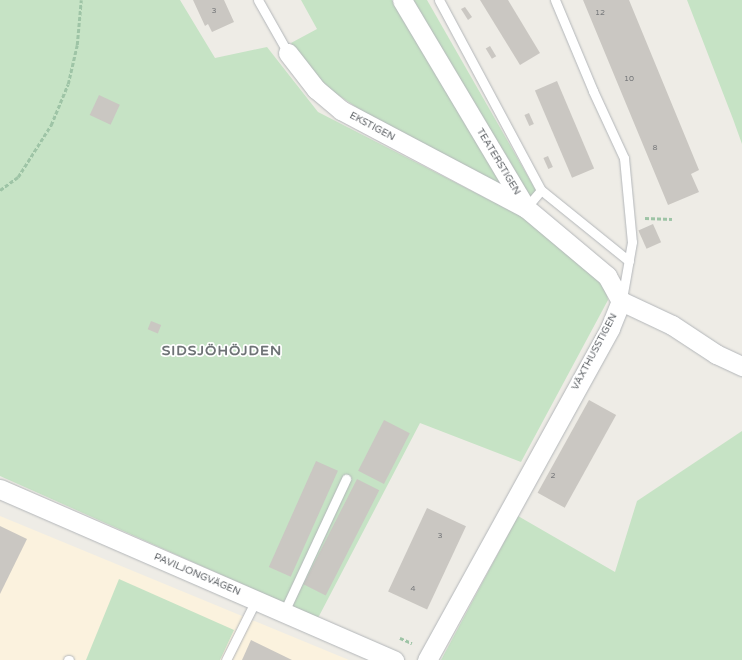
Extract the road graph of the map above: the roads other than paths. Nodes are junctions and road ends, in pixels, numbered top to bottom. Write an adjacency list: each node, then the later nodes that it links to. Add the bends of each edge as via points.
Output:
1 (258, 0): 5 (lane, EKSTIGEN)
2 (402, 0): 7 (street, TEATERSTIGEN)
3 (439, 0): 6 (lane)
4 (555, 0): 8 (lane, VÄXTHUSSTIGEN, via 624,158 631,218 632,242)
5 (288, 53): 7 (street, EKSTIGEN, via 316,89 341,110)
6 (541, 190): 7 (lane); 8 (lane)
7 (526, 208): 9 (street, TEATERSTIGEN, via 607,276)
8 (629, 261): 9 (lane, VÄXTHUSSTIGEN)
9 (622, 301): 10 (street, via 672,325 716,354); 17 (street, VÄXTHUSSTIGEN, via 610,328)
10 (742, 366)
11 (346, 479): 14 (lane)
12 (0, 489): 13 (street, PAVILJONGVÄGEN)
13 (256, 600): 14 (street, PAVILJONGVÄGEN); 15 (lane)
14 (284, 612): 16 (street, PAVILJONGVÄGEN)
15 (226, 660)
16 (394, 660)
17 (427, 660)

